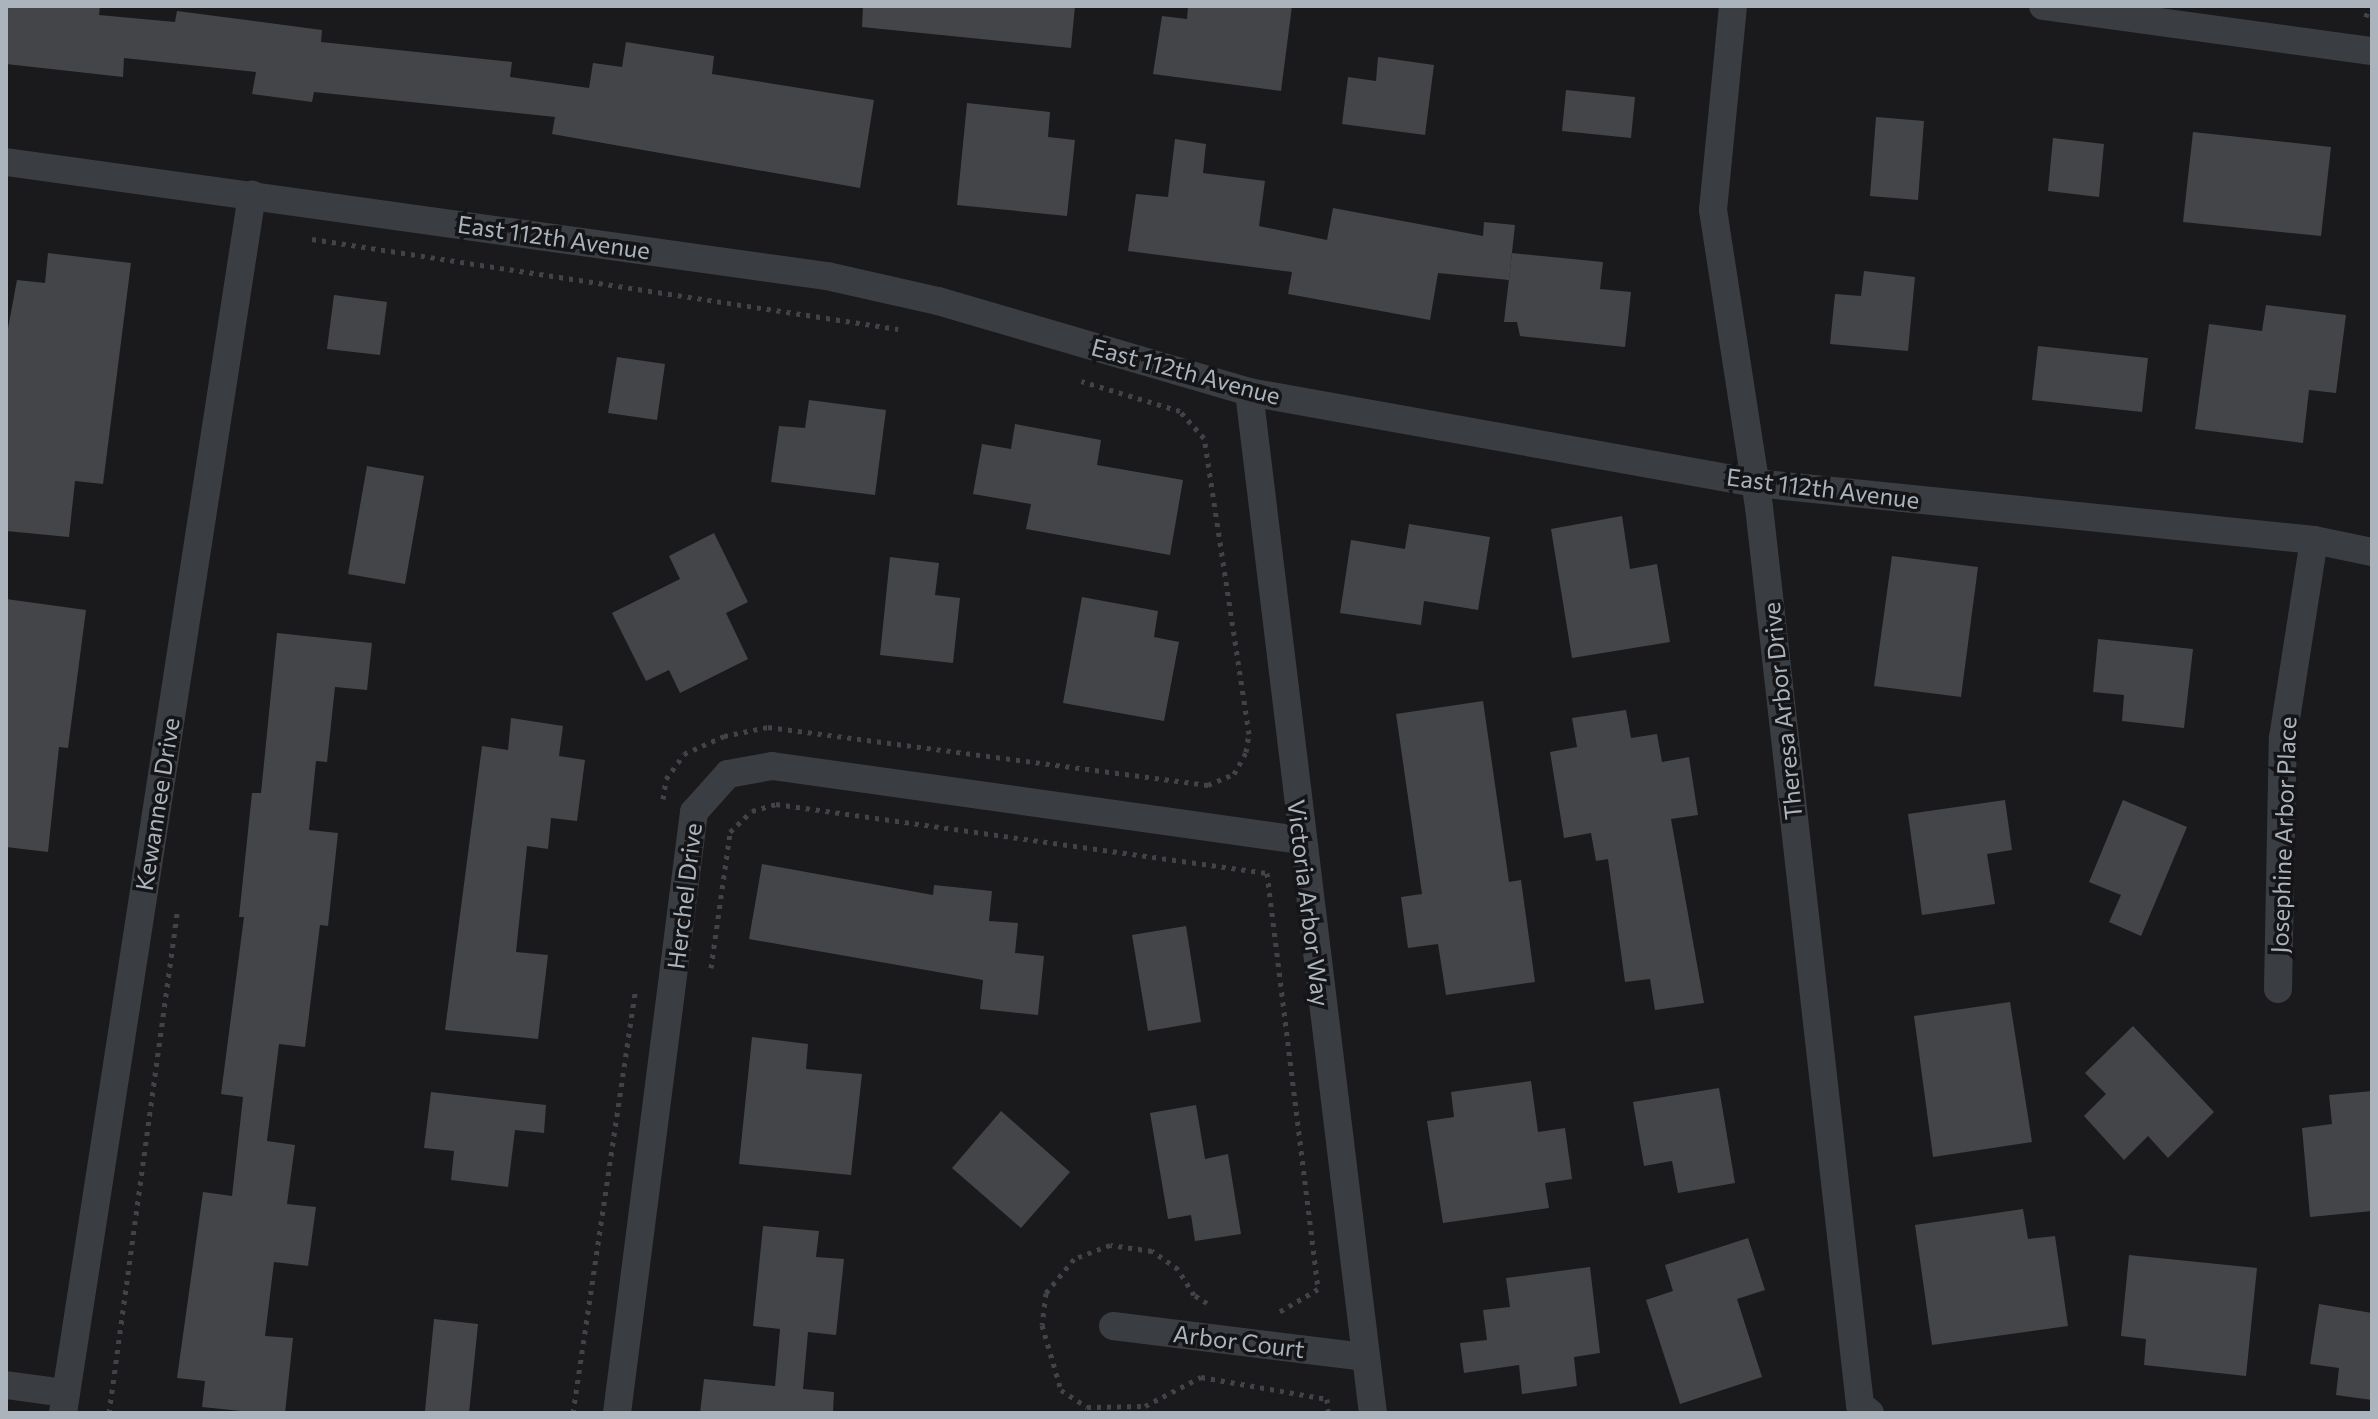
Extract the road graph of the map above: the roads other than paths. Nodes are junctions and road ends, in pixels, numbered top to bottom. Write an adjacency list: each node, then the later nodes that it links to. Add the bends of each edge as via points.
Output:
1 (1733, 6): 7 (street, Theresa Arbor Drive, via 1713,210)
2 (2043, 6): 3 (street)
3 (2372, 51)
4 (6, 162): 5 (street, East 112th Avenue)
5 (252, 195): 6 (street, East 112th Avenue, via 827,276 938,301); 15 (street, Kewannee Drive)
6 (1249, 392): 7 (street, East 112th Avenue); 10 (street, Victoria Arbor Way)
7 (1755, 483): 8 (street, East 112th Avenue); 18 (street, Theresa Arbor Drive, via 1860,1405)
8 (2314, 540): 9 (street, East 112th Avenue); 11 (street, Josephine Arbor Place, via 2283,738)
9 (2372, 552)
10 (1300, 840): 13 (street, Victoria Arbor Way); 16 (street, Herchel Drive, via 772,766 728,774 694,812)
11 (2278, 989)
12 (1113, 1326): 13 (street, Arbor Court)
13 (1366, 1357): 17 (street, Victoria Arbor Way)
14 (6, 1385): 15 (street)
15 (64, 1403)
16 (617, 1413)
17 (1373, 1413)
18 (1870, 1413)

